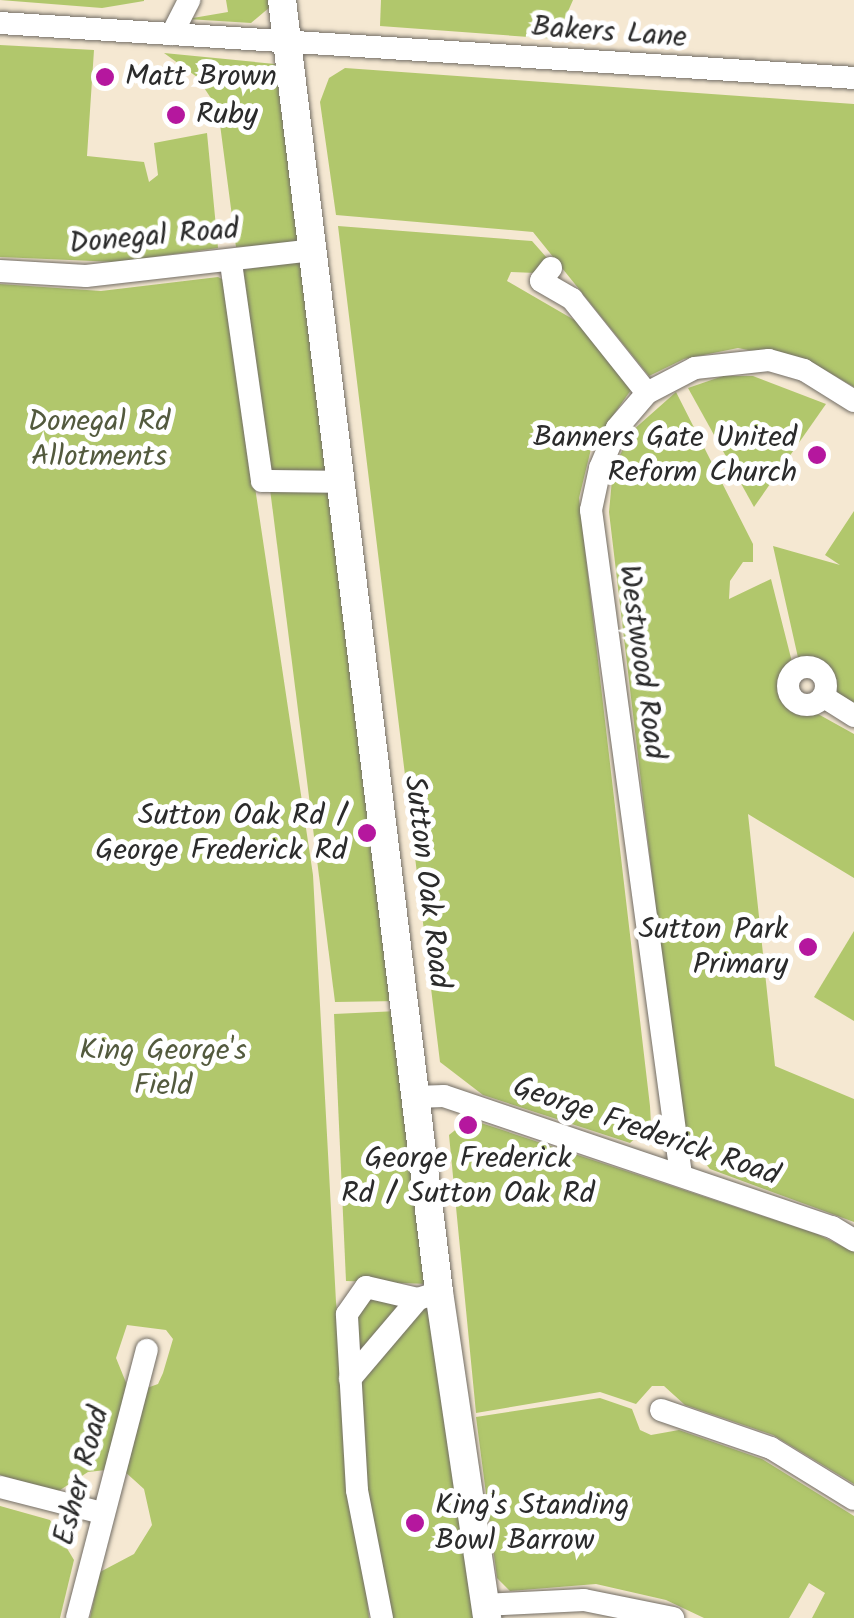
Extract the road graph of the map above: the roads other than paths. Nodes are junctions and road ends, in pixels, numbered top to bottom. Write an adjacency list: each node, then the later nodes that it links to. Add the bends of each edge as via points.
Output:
1 (189, 0): 4 (street)
2 (282, 0): 5 (main road, Sutton Oak Road)
3 (0, 23): 4 (street, Bakers Lane)
4 (172, 34): 5 (street, Bakers Lane)
5 (288, 42): 6 (street, Bakers Lane); 7 (main road, Sutton Oak Road)
6 (854, 78)
7 (313, 250): 8 (street, Donegal Road); 13 (main road, Sutton Oak Road)
8 (231, 263): 9 (street, Donegal Road, via 86,276); 13 (street, via 262,480)
9 (0, 272)
10 (540, 275): 11 (street, via 572,298)
11 (647, 393): 12 (street, Westwood Road, via 695,368 769,360 804,370); 17 (street, Westwood Road, via 618,428 591,510)
12 (854, 401)
13 (342, 482): 16 (main road, Sutton Oak Road)
14 (824, 697): 15 (street)
15 (854, 716)
16 (415, 1096): 17 (street, George Frederick Road, via 444,1096); 19 (main road, Sutton Oak Road)
17 (680, 1175): 18 (street, George Frederick Road)
18 (854, 1240)
19 (428, 1296): 21 (street); 21 (street, via 366,1287 354,1298 347,1314); 26 (main road, Sutton Oak Road)
20 (148, 1350): 25 (street, Esher Road)
21 (350, 1379): 28 (street, via 357,1490)
22 (661, 1410): 24 (street, via 770,1448)
23 (0, 1487): 25 (street)
24 (854, 1499)
25 (102, 1514): 27 (street, Esher Road)
26 (483, 1614): 29 (street, via 584,1600)
27 (77, 1618)
28 (382, 1618)
29 (673, 1618)

